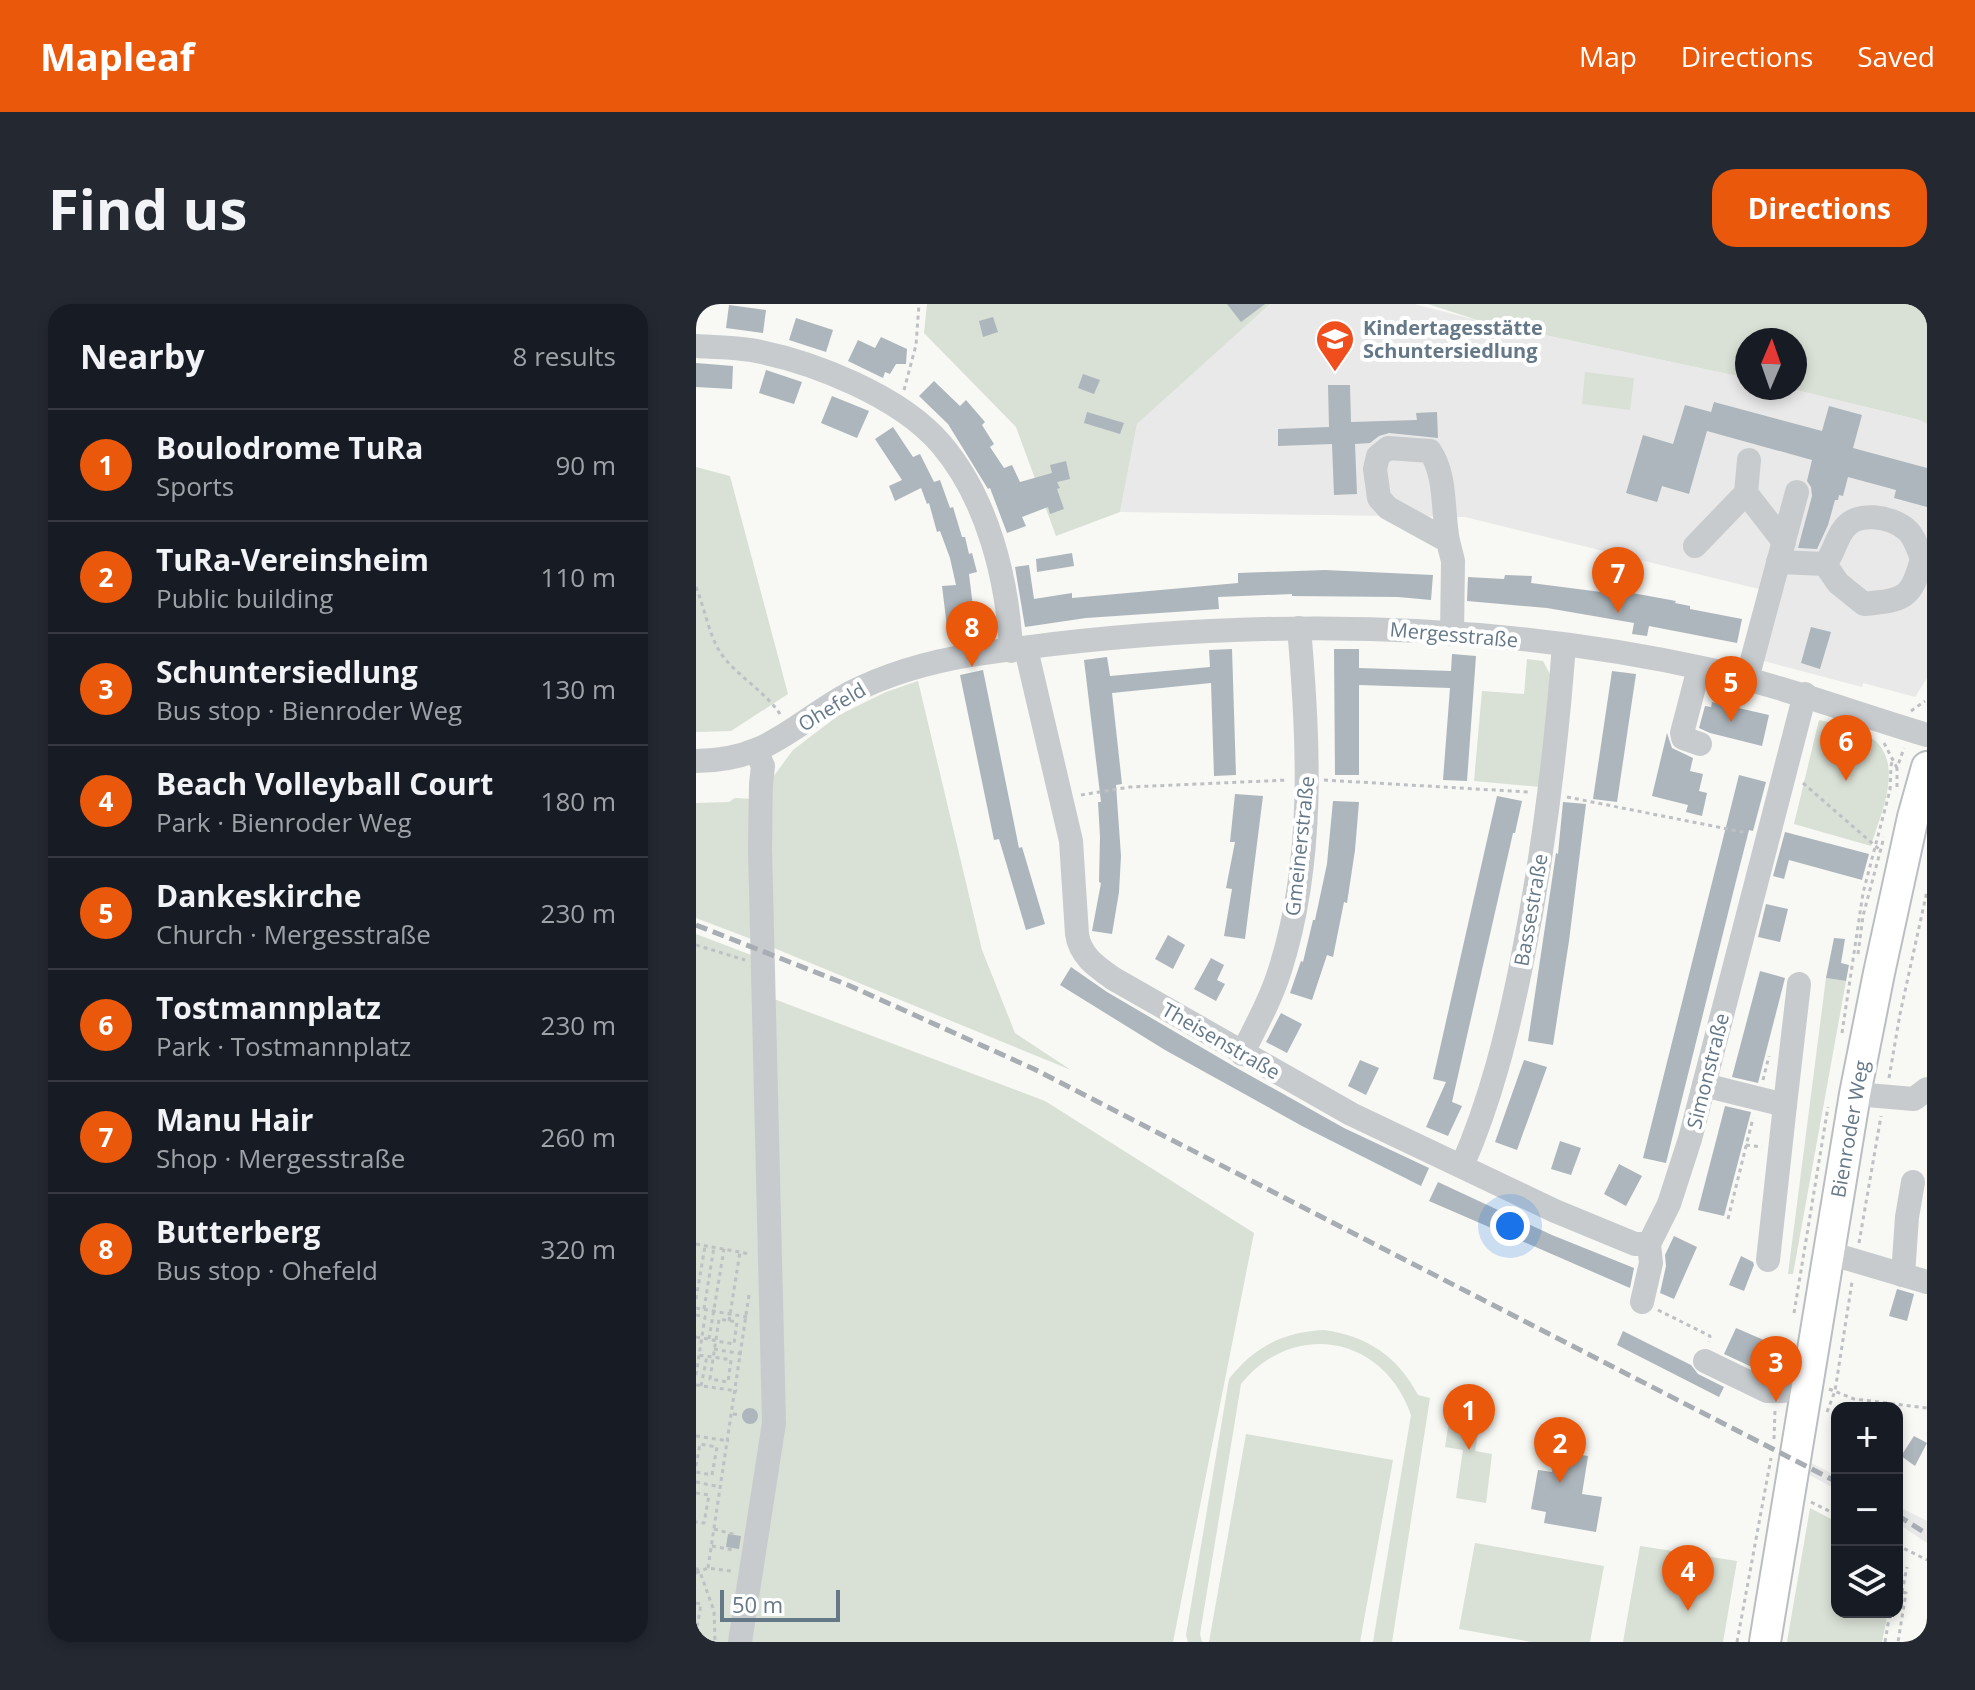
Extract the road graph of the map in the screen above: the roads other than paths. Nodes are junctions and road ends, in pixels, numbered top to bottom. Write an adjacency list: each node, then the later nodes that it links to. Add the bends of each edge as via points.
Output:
1 (696, 346): 12 (street, Theisenstraße, via 750,350 798,362 876,396 940,443 970,489 990,537)
2 (1749, 460): 4 (street)
3 (1797, 492): 7 (street)
4 (1746, 493): 6 (street); 7 (street)
5 (1448, 541): 10 (street, via 1453,561)
6 (1695, 546)
7 (1781, 552): 8 (street); 15 (street)
8 (1825, 564)
9 (1299, 628): 10 (street, Mergesstraße); 12 (street, Mergesstraße, via 1149,635); 24 (street, Gmeinerstraße, via 1308,779 1300,870 1288,942 1266,1007)
10 (1452, 634): 11 (street, Mergesstraße)
11 (1564, 645): 14 (street, Mergesstraße); 29 (street, Bassestraße, via 1551,794 1532,912 1498,1067)
12 (1019, 650): 13 (street, Mergesstraße); 24 (street, Theisenstraße, via 1071,841 1082,951 1114,979)
13 (971, 655): 19 (street, Ohefeld, via 884,678)
14 (1699, 668): 15 (street, Mergesstraße); 18 (street, via 1682,733)
15 (1747, 679): 16 (street, Mergesstraße)
16 (1805, 694): 17 (street, Mergesstraße); 25 (street, Simonstraße)
17 (1927, 735)
18 (1700, 744)
19 (756, 751): 20 (street, Ohefeld); 39 (street, via 764,774 760,848 774,1423)
20 (696, 761)
21 (1927, 767): 22 (main road, Bienroder Weg)
22 (1920, 820): 27 (main road, Bienroder Weg)
23 (1799, 984): 28 (street)
24 (1242, 1054): 29 (street, Theisenstraße, via 1351,1114)
25 (1704, 1085): 28 (street); 31 (street, Simonstraße, via 1669,1204)
26 (1927, 1089): 27 (street, via 1914,1099)
27 (1856, 1098): 32 (main road, Bienroder Weg)
28 (1785, 1105): 33 (street)
29 (1462, 1166): 31 (street, Theisenstraße, via 1612,1235)
30 (1913, 1182): 34 (street)
31 (1649, 1244): 36 (street, Simonstraße, via 1651,1263)
32 (1843, 1257): 34 (street); 40 (main road, Bienroder Weg, via 1789,1494)
33 (1768, 1260)
34 (1903, 1275): 35 (street)
35 (1927, 1282)
36 (1642, 1302)
37 (1705, 1361): 38 (street, via 1767,1391)
38 (1783, 1380)
39 (740, 1642)
40 (1765, 1642)

